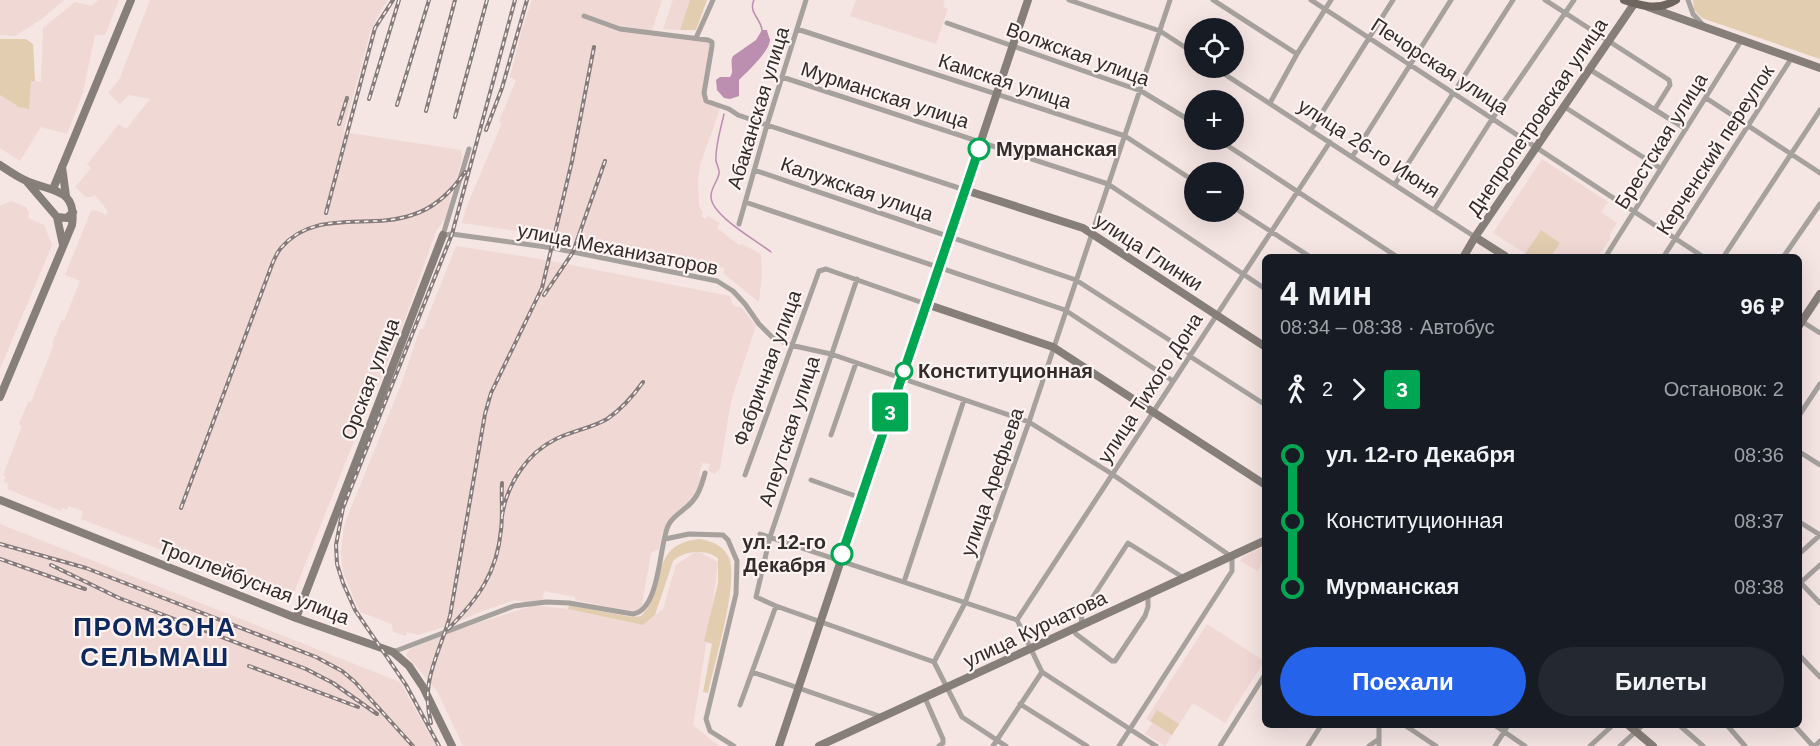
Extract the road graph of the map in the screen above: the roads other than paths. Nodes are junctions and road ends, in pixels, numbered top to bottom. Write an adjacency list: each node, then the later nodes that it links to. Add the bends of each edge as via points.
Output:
1 (131, 0): 63 (street)
2 (713, 0): 28 (street)
3 (806, 0): 25 (street, Абаканская улица)
4 (1028, 0): 31 (street)
5 (1069, 0): 26 (street)
6 (1170, 0): 26 (street, улица Арефьева)
7 (1213, 0): 33 (street)
8 (1311, 0): 20 (street, Печорская улица)
9 (1331, 0): 20 (street)
10 (1393, 0): 27 (street)
11 (1451, 0): 35 (street)
12 (1513, 0): 41 (street)
13 (1545, 0): 21 (street)
14 (1574, 0): 21 (street)
15 (1624, 0): 18 (main road)
16 (1676, 0): 19 (main road, via 1669,5)
17 (1688, 0): 24 (street, via 1693,14)
18 (1634, 4): 19 (main road); 29 (street, Днепропетровская улица)
19 (1647, 7): 24 (street)
20 (1325, 9): 27 (street, Печорская улица); 33 (street)
21 (1565, 13): 29 (street); 49 (street)
22 (584, 16): 28 (street, via 620,29)
23 (947, 23): 31 (street, Волжская улица)
24 (1706, 27): 30 (street)
25 (796, 29): 38 (street, Абаканская улица); 42 (street, Камская улица)
26 (1160, 32): 32 (street); 40 (street, улица Арефьева)
27 (1369, 37): 35 (street, Печорская улица); 53 (street)
28 (696, 38): 51 (street, улица Глинки, via 712,42 706,100)
29 (1608, 40): 37 (street, Днепропетровская улица); 46 (street, via 1669,80 1670,86)
30 (1741, 41): 34 (street); 43 (street, Брестская улица)
31 (1013, 46): 40 (street, Волжская улица); 42 (street)
32 (1184, 48)
33 (1297, 54): 44 (street)
34 (1791, 59): 36 (street); 50 (street, Керченский переулок)
35 (1410, 65): 41 (street, Печорская улица); 61 (street)
36 (1820, 68)
37 (1589, 69): 45 (street, Днепропетровская улица); 46 (street)
38 (782, 77): 51 (street, Абаканская улица); 56 (street, Мурманская улица)
39 (1231, 78): 44 (street, улица 26-го Июня)
40 (1141, 91): 48 (street, Волжская улица); 54 (street, улица Арефьева)
41 (1453, 93): 49 (street, Печорская улица); 70 (street)
42 (997, 94): 54 (street, Камская улица); 56 (street)
43 (1706, 98): 50 (street); 52 (street, Брестская улица)
44 (1270, 103): 53 (street, улица 26-го Июня)
45 (1563, 106): 57 (street, Днепропетровская улица); 64 (street)
46 (1655, 109): 52 (street)
47 (1820, 110): 60 (street)
48 (1184, 117)
49 (1492, 119): 57 (street, Печорская улица); 78 (street)
50 (1747, 125): 60 (street); 89 (street, Керченский переулок)
51 (767, 126): 65 (street, Абаканская улица); 72 (street, улица Глинки)
52 (1686, 129): 64 (street, Брестская улица)
53 (1311, 130): 55 (street, улица 26-го Июня)
54 (1125, 136): 67 (street, Камская улица); 69 (street, улица Арефьева)
55 (1330, 142): 61 (street, улица 26-го Июня); 73 (street, улица Тихого Дона)
56 (981, 143): 69 (street, Мурманская улица); 72 (street)
57 (1535, 147): 80 (street, Печорская улица); 88 (street, Днепропетровская улица)
58 (469, 149): 86 (street, Орская улица)
59 (1234, 150): 73 (street)
60 (1791, 154): 66 (street); 98 (street)
61 (1352, 157): 70 (street, улица 26-го Июня)
62 (0, 165): 68 (street)
63 (62, 166): 71 (street); 74 (street)
64 (1660, 168): 80 (street, Брестская улица)
65 (754, 170): 75 (street, Абаканская улица); 87 (street, Калужская улица)
66 (1820, 173)
67 (1184, 174)
68 (26, 181): 71 (street); 77 (street)
69 (1108, 184): 85 (street, улица Арефьева); 101 (street, Мурманская улица)
70 (1395, 184): 78 (street, улица 26-го Июня)
71 (52, 189): 74 (street); 77 (street)
72 (965, 190): 85 (street, улица Глинки); 87 (street)
73 (1298, 191): 84 (street, улица Тихого Дона); 92 (street)
74 (66, 196): 79 (street)
75 (745, 202): 83 (street, Абаканская улица); 100 (street)
76 (1820, 204): 99 (street)
77 (47, 205): 82 (street)
78 (1434, 210): 88 (street, улица 26-го Июня)
79 (73, 212): 82 (street, via 67,218); 90 (street)
80 (1635, 212): 89 (street, Печорская улица); 95 (street, Брестская улица)
81 (1244, 214): 84 (street)
82 (57, 217): 90 (street)
83 (739, 224)
84 (1270, 231): 91 (street); 101 (street, улица Тихого Дона)
85 (1092, 233): 103 (street, улица Арефьева); 108 (street, улица Глинки)
86 (443, 236): 112 (street, улица Механизаторов, via 553,248 717,281 733,291 766,333); 157 (street, Орская улица)
87 (950, 236): 100 (street); 103 (street, Калужская улица)
88 (1474, 237): 93 (street, Днепропетровская улица); 94 (street, улица 26-го Июня)
89 (1675, 239): 96 (street, Керченский переулок); 97 (street, Печорская улица)
90 (63, 247): 122 (street)
91 (1306, 254)
92 (1393, 254)
93 (1465, 254)
94 (1501, 254)
95 (1607, 254)
96 (1665, 254)
97 (1699, 254)
98 (1725, 254)
99 (1785, 254)
100 (939, 267): 106 (street); 107 (street)
101 (1242, 274): 104 (street, Мурманская улица); 108 (street, улица Тихого Дона)
102 (857, 279): 106 (street); 112 (street, Фабричная улица, via 826,269 819,271); 115 (street, Алеутская улица)
103 (1076, 280): 107 (street, улица Арефьева); 116 (street, Калужская улица)
104 (1262, 287)
105 (1820, 294): 109 (street)
106 (926, 304): 114 (street); 118 (street)
107 (1065, 310): 114 (street, улица Арефьева); 119 (street)
108 (1216, 315): 113 (street, улица Глинки); 116 (street, улица Тихого Дона)
109 (1802, 319)
110 (1802, 323): 111 (street)
111 (1820, 333)
112 (790, 345): 115 (street); 134 (street, Фабричная улица)
113 (1262, 345)
114 (1053, 347): 127 (street); 128 (street, улица Арефьева)
115 (831, 354): 117 (street); 142 (street, Алеутская улица)
116 (1190, 355): 119 (street, улица Тихого Дона); 125 (street, Калужская улица)
117 (856, 363): 118 (street); 129 (street)
118 (902, 377): 124 (street); 137 (street)
119 (1173, 381): 127 (street, улица Тихого Дона)
120 (1820, 384): 121 (street)
121 (1814, 394): 123 (street); 126 (street)
122 (0, 397)
123 (1820, 398)
124 (964, 400): 128 (street); 151 (street)
125 (1262, 403)
126 (1802, 411)
127 (1153, 412): 133 (street, улица Тихого Дона); 136 (street)
128 (1029, 422): 133 (street); 154 (street, улица Арефьева)
129 (831, 435)
130 (1802, 454): 131 (street)
131 (1820, 465)
132 (705, 473): 143 (street, via 696,498 668,525)
133 (1112, 474): 146 (street); 158 (street, улица Тихого Дона)
134 (745, 475)
135 (811, 480): 137 (street)
136 (1262, 483)
137 (861, 498): 147 (street)
138 (0, 500): 157 (street, Троллейбусная улица)
139 (1802, 524): 141 (street)
140 (760, 534): 142 (street)
141 (1820, 535): 145 (street)
142 (770, 537): 147 (street); 156 (street, Алеутская улица, via 756,595)
143 (665, 539): 162 (street, via 650,602 640,613 569,603 514,606); 193 (street, via 689,534 723,535 736,561 736,594 706,719 710,730)
144 (1262, 542): 146 (street, улица Курчатова)
145 (1802, 551)
146 (1233, 557): 149 (street, улица Курчатова); 186 (street, via 1232,571)
147 (840, 560): 151 (street); 159 (street)
148 (1820, 565): 150 (street)
149 (1184, 578): 153 (street, улица Курчатова); 160 (street, via 1128,543)
150 (1802, 580)
151 (904, 582): 154 (street)
152 (1802, 585): 155 (street)
153 (1149, 595): 160 (street, улица Курчатова); 160 (street, via 1145,616 1115,661 1076,634)
154 (965, 603): 158 (street); 164 (street, улица Арефьева)
155 (1820, 603)
156 (776, 606): 159 (street); 165 (street)
157 (296, 618): 162 (street, Троллейбусная улица)
158 (1017, 620): 161 (street)
159 (819, 621): 164 (street); 169 (street)
160 (1077, 628): 161 (street, улица Курчатова)
161 (1030, 650): 166 (street); 170 (street, улица Курчатова)
162 (393, 652): 192 (street, Троллейбусная улица, via 419,681)
163 (1802, 658): 167 (street)
164 (934, 662): 170 (street)
165 (752, 672): 169 (street); 173 (street)
166 (1042, 672): 172 (street); 186 (street)
167 (1820, 677)
168 (1262, 679): 201 (street)
169 (797, 687): 174 (street); 194 (street)
170 (946, 688): 171 (street, улица Курчатова); 191 (street, via 962,717)
171 (925, 698): 174 (street, улица Курчатова); 196 (street, via 943,739)
172 (1020, 704): 191 (street); 198 (street)
173 (740, 705)
174 (882, 717): 195 (street, улица Курчатова)
175 (1319, 728): 202 (street)
176 (1380, 728): 189 (street)
177 (1409, 728): 205 (street)
178 (1498, 728): 187 (street)
179 (1506, 728): 187 (street)
180 (1610, 728): 208 (street)
181 (1632, 728): 188 (street)
182 (1640, 728): 188 (street)
183 (1683, 728): 211 (street)
184 (1729, 728): 212 (street)
185 (1796, 728): 213 (street)
186 (1131, 729): 199 (street); 200 (street)
187 (1504, 732): 206 (street); 207 (street)
188 (1636, 732): 209 (street); 210 (street)
189 (1379, 739): 203 (street); 204 (street)
190 (1820, 741): 213 (street)
191 (995, 743): 197 (street)
192 (452, 746)
193 (734, 746)
194 (779, 746)
195 (819, 746)
196 (939, 746)
197 (1006, 746)
198 (1087, 746)
199 (1119, 746)
200 (1156, 746)
201 (1220, 746)
202 (1308, 746)
203 (1369, 746)
204 (1379, 746)
205 (1436, 746)
206 (1495, 746)
207 (1525, 746)
208 (1590, 746)
209 (1620, 746)
210 (1653, 746)
211 (1703, 746)
212 (1745, 746)
213 (1814, 746)

